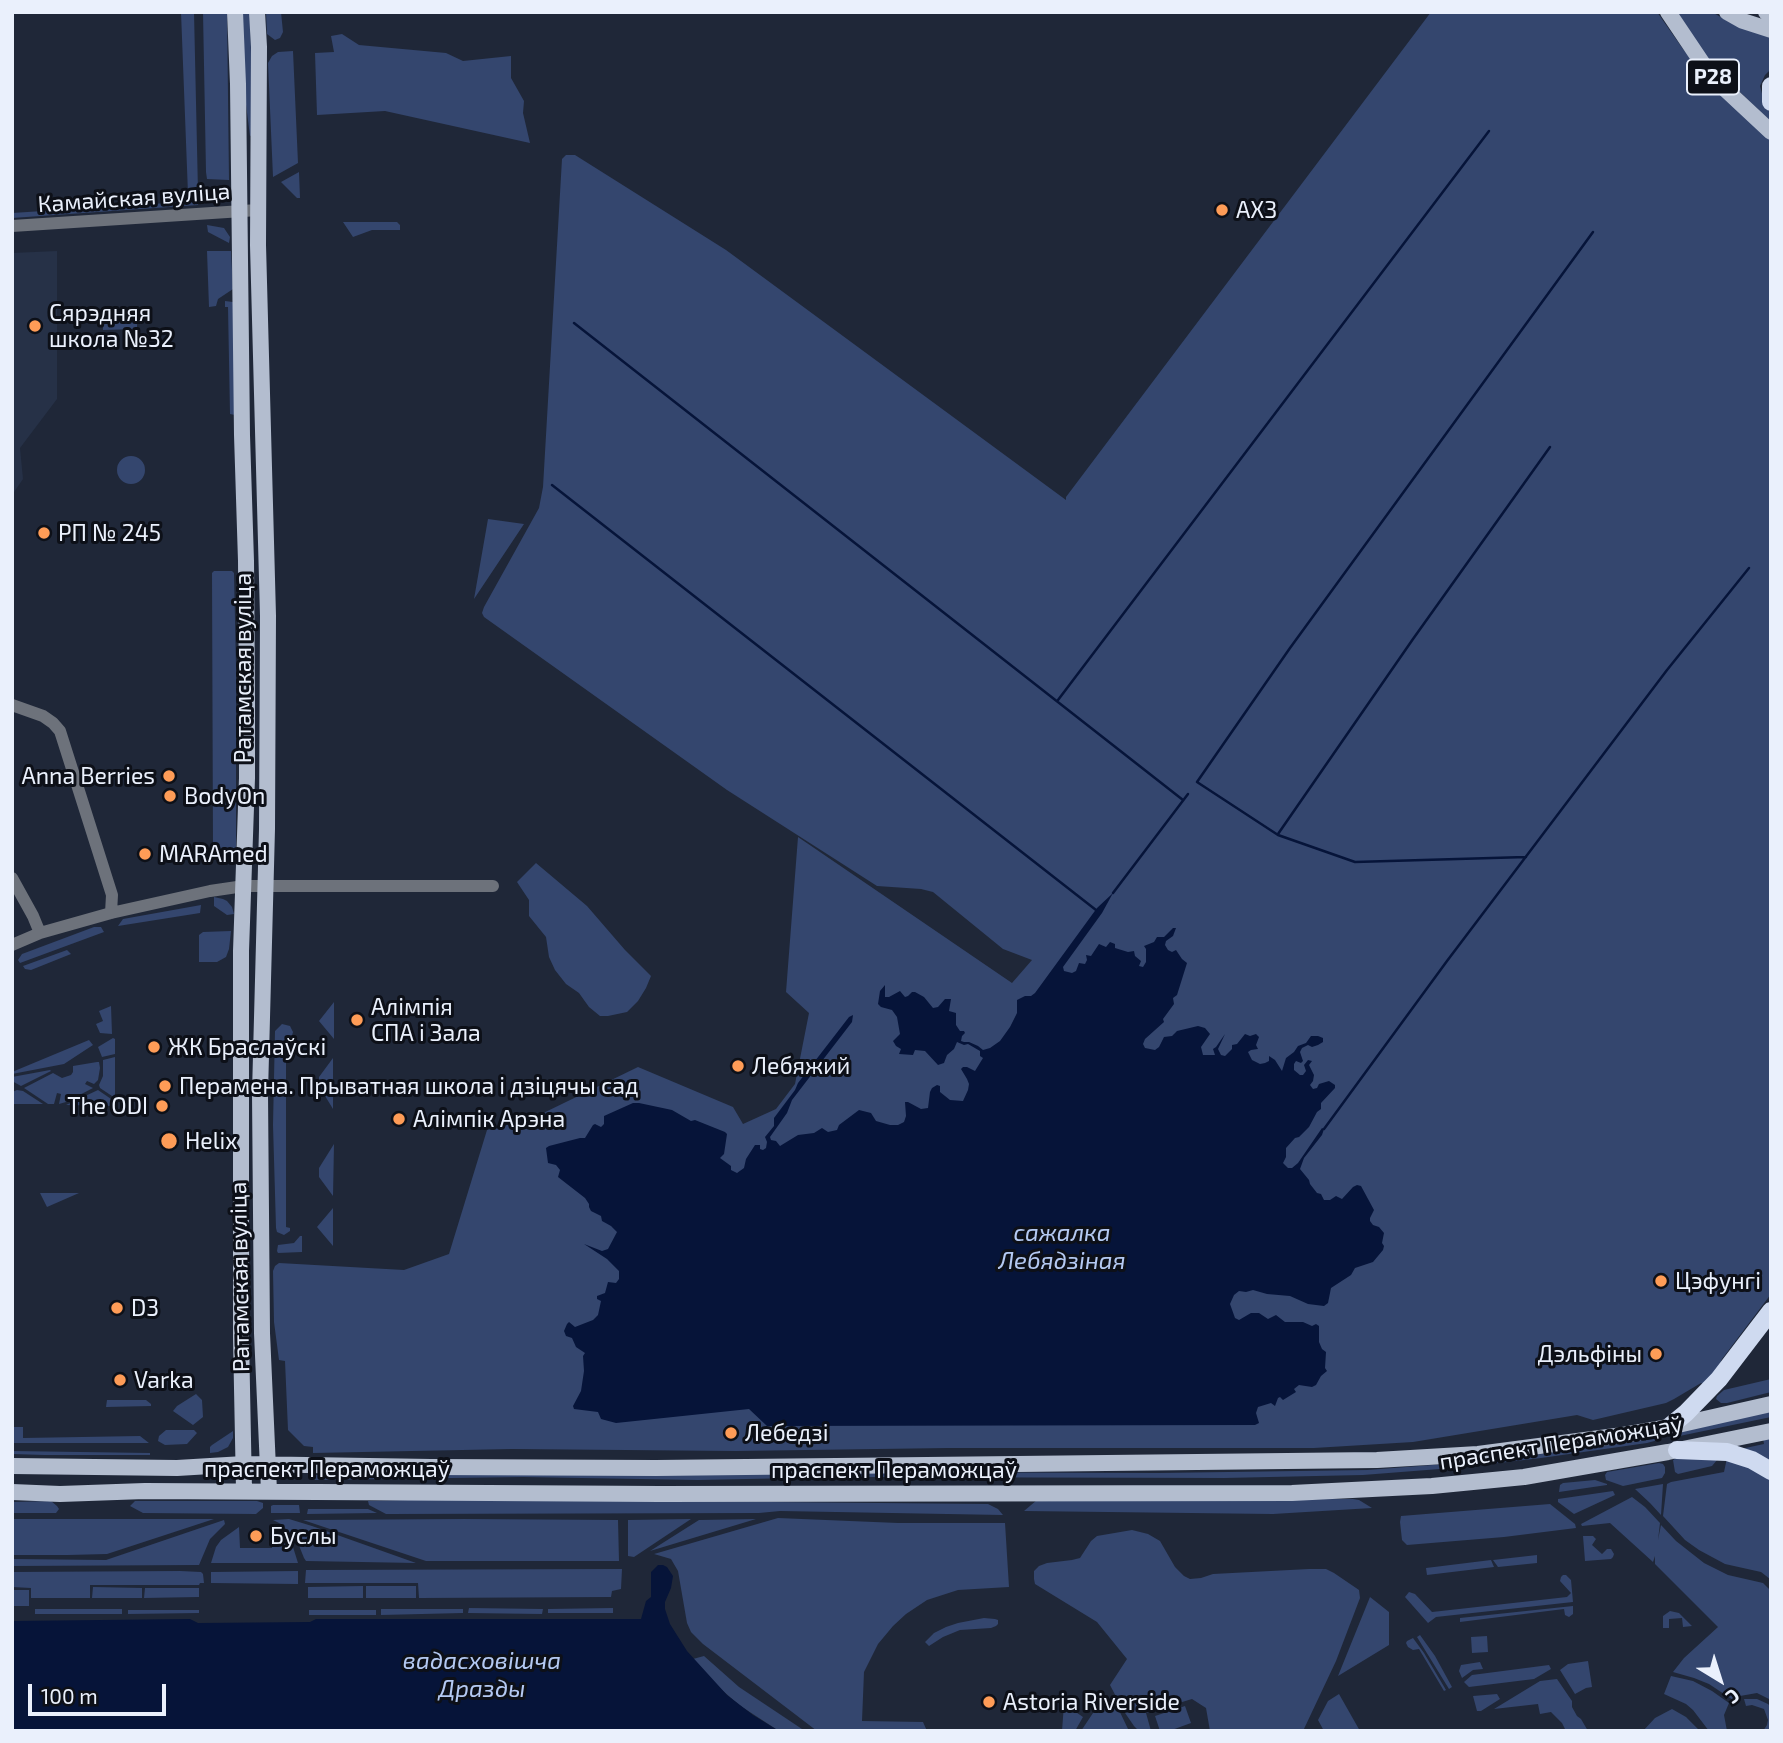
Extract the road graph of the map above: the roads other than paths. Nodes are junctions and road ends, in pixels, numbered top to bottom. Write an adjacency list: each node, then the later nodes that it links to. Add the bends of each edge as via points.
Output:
1 (235, 12): 10 (main road, Ратамская вуліца)
2 (257, 12): 9 (main road, Ратамская вуліца)
3 (1668, 12): 8 (main road, Р28, via 1711,76)
4 (1727, 12): 5 (main road)
5 (1771, 30)
6 (1771, 86): 7 (highway, Р28)
7 (1771, 102)
8 (1771, 132)
9 (258, 211): 10 (street, Камайская вуліца); 15 (main road, Ратамская вуліца, via 268,616)
10 (240, 212): 11 (street, Камайская вуліца); 14 (main road, Ратамская вуліца, via 247,701)
11 (12, 226)
12 (12, 705): 17 (street, via 43,716 60,731 112,895)
13 (12, 878): 18 (street)
14 (244, 886): 15 (street); 17 (street); 25 (main road, Ратамская вуліца, via 240,1201)
15 (265, 886): 16 (street); 26 (main road, Ратамская вуліца, via 260,1093)
16 (493, 886)
17 (111, 913): 18 (street)
18 (40, 933): 19 (street)
19 (12, 944)
20 (1771, 1311): 22 (highway, via 1719,1379)
21 (1771, 1404): 22 (main road, праспект Пераможцаў)
22 (1669, 1427): 26 (main road, праспект Пераможцаў, via 1478,1454 1377,1460 670,1468)
23 (1771, 1431): 24 (main road, праспект Пераможцаў)
24 (1677, 1450): 28 (highway, via 1727,1452); 30 (main road, праспект Пераможцаў, via 1512,1478 1292,1493)
25 (244, 1464): 26 (main road, праспект Пераможцаў); 27 (main road, праспект Пераможцаў); 29 (main road, Ратамская вуліца)
26 (268, 1464): 30 (main road, Ратамская вуліца)
27 (12, 1466)
28 (1771, 1471)
29 (244, 1490): 30 (main road, праспект Пераможцаў); 31 (main road, праспект Пераможцаў)
30 (270, 1491)
31 (12, 1492)

